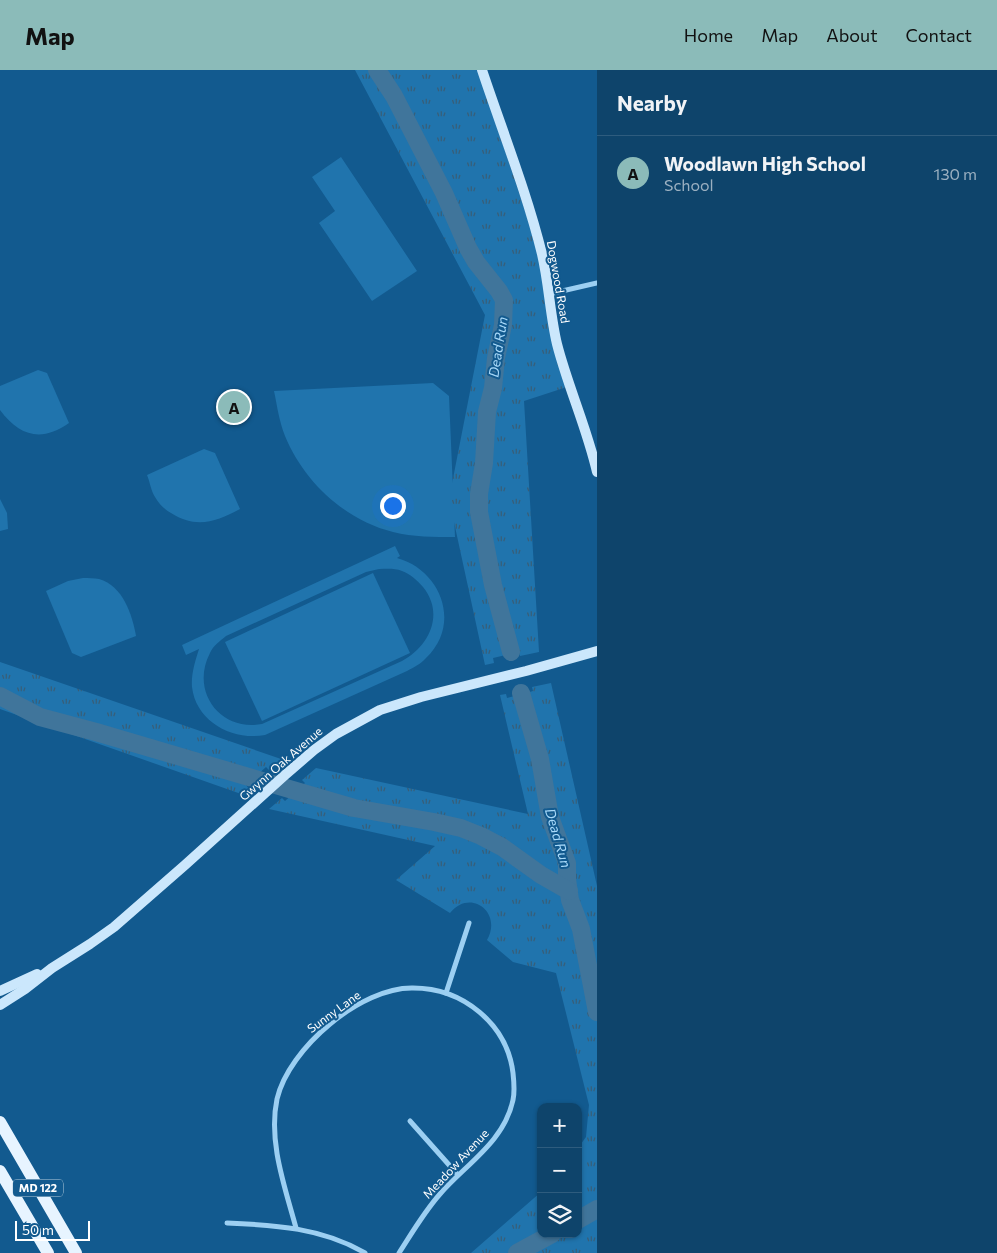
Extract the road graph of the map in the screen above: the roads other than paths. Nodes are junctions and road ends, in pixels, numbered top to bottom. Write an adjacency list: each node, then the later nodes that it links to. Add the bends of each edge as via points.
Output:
1 (482, 70): 3 (street, Dogwood Road, via 534,227)
2 (597, 283): 3 (street)
3 (548, 294): 4 (street, Dogwood Road, via 558,345)
4 (597, 472)
5 (597, 651): 7 (street, Gwynn Oak Avenue, via 380,710 336,734 284,775 114,927)
6 (469, 923): 9 (street)
7 (52, 968): 8 (street, Gwynn Oak Avenue); 10 (street, Gwynn Oak Avenue)
8 (0, 992)
9 (446, 993): 14 (street, Meadow Avenue, via 475,1009 500,1034 508,1049 514,1082 513,1099 500,1131); 16 (street, Sunny Lane, via 412,987 378,994 319,1033 292,1065 277,1099 275,1140)
10 (0, 1005)
11 (410, 1121): 14 (street)
12 (0, 1122): 18 (main road, MD 122)
13 (0, 1171): 17 (main road, MD 122)
14 (458, 1175): 20 (street, Meadow Avenue, via 428,1209)
15 (227, 1223): 16 (street)
16 (296, 1228): 19 (street, via 320,1234)
17 (48, 1253)
18 (76, 1253)
19 (365, 1253)
20 (399, 1253)

